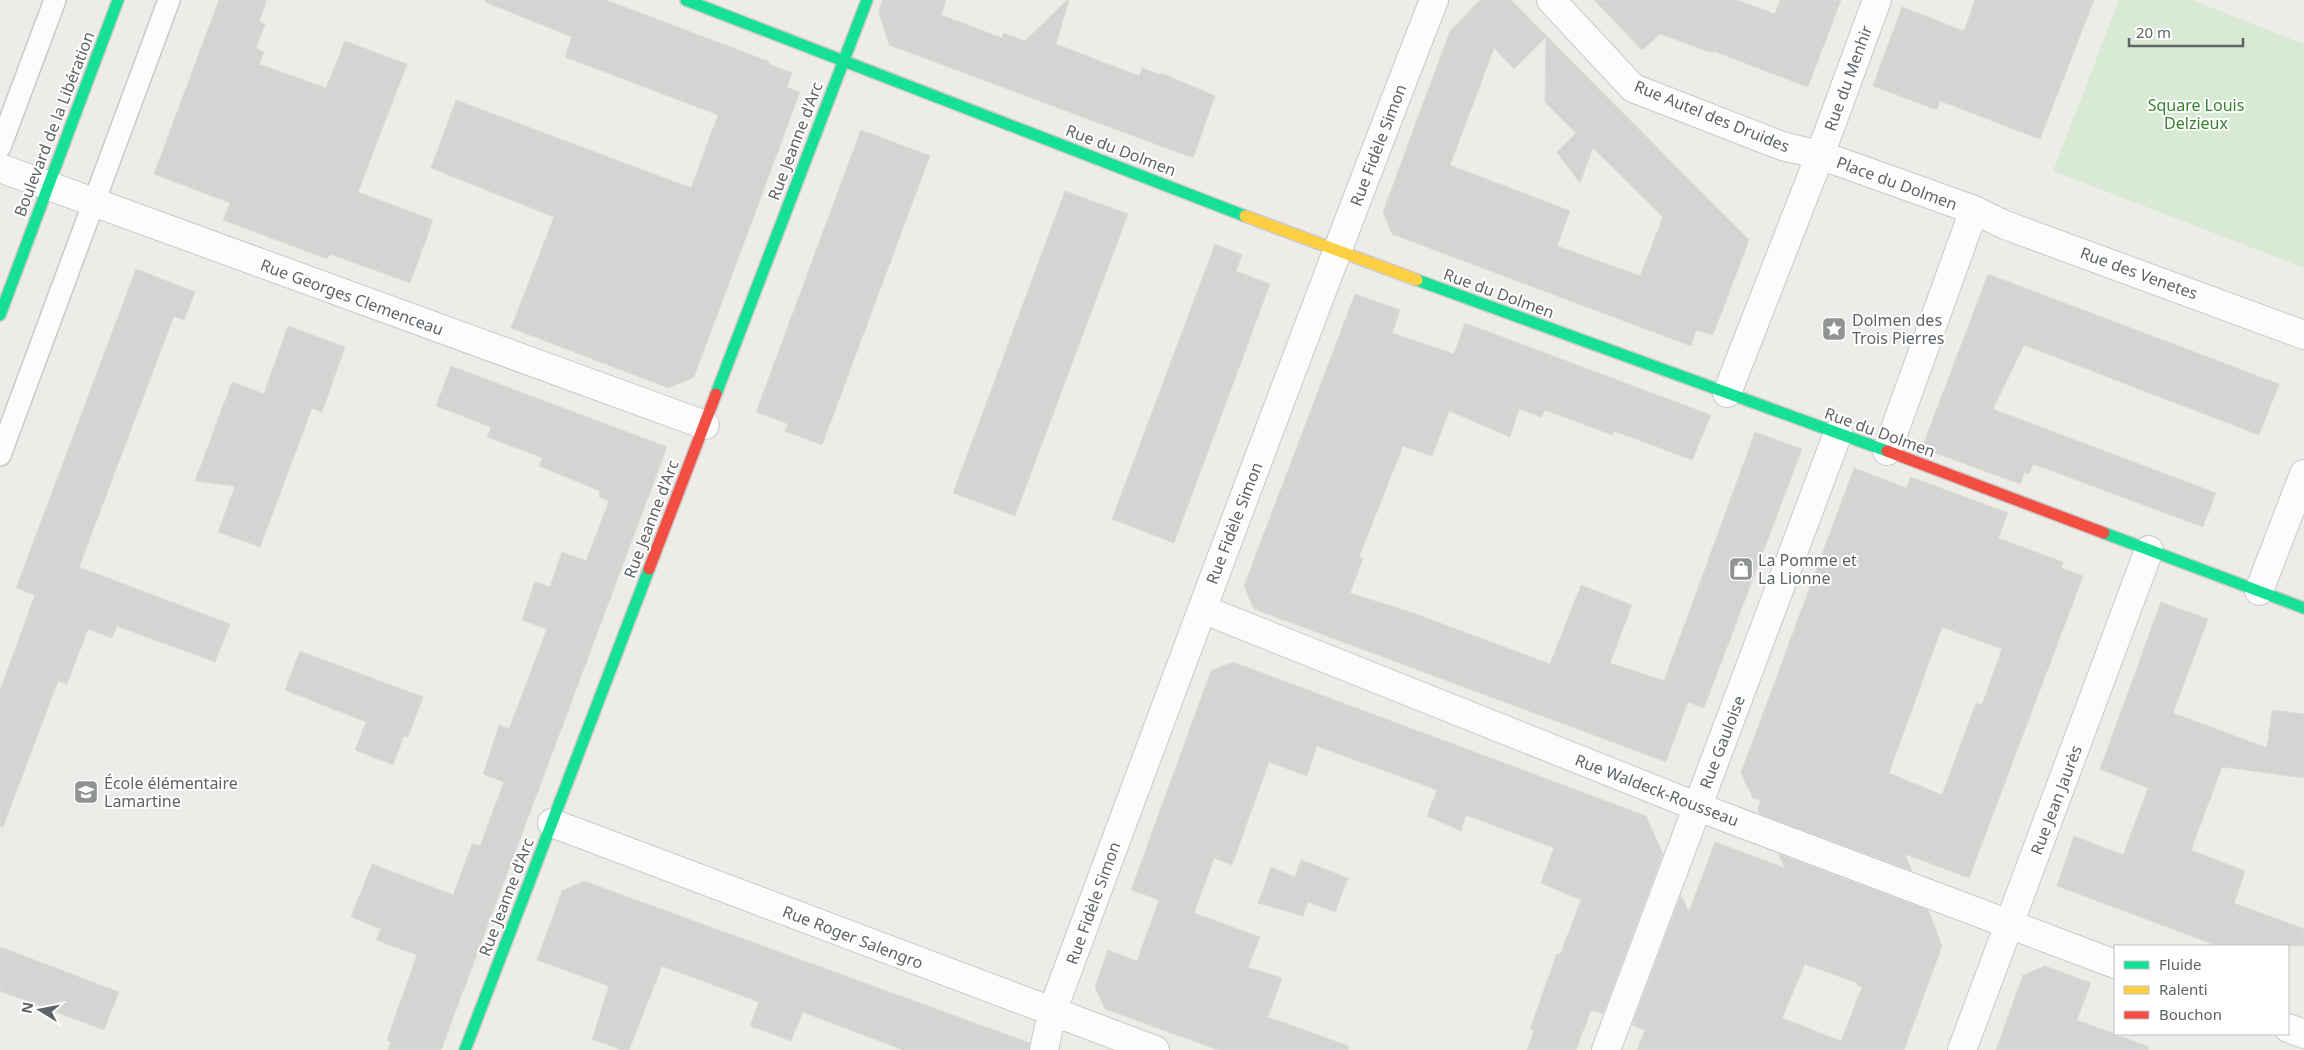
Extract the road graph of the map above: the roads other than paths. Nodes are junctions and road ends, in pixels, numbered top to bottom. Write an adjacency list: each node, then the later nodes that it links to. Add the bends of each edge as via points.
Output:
1 (55, 0): 10 (lane)
2 (118, 0): 13 (street, Boulevard de la Libération)
3 (169, 0): 14 (lane)
4 (686, 0): 9 (street, Rue du Dolmen)
5 (867, 0): 9 (street, Rue Jeanne d'Arc)
6 (1434, 0): 16 (street, Rue Fidèle Simon)
7 (1551, 0): 11 (street, Rue Autel des Druides, via 1633,88 1782,146)
8 (1876, 0): 11 (street, Rue du Menhir)
9 (844, 59): 16 (street, Rue du Dolmen); 20 (street, Rue Jeanne d'Arc)
10 (0, 147)
11 (1820, 155): 15 (street, Place du Dolmen); 19 (street, Place du Dolmen)
12 (0, 168): 13 (street, Rue Georges Clemenceau)
13 (48, 186): 14 (street, Rue Georges Clemenceau); 17 (street, Boulevard de la Libération)
14 (94, 203): 20 (street, Rue Georges Clemenceau); 23 (lane)
15 (1974, 210): 18 (street, Rue des Venetes); 22 (street, Place du Dolmen)
16 (1337, 251): 19 (street, Rue du Dolmen); 28 (street, Rue Fidèle Simon)
17 (0, 315)
18 (2304, 335)
19 (1727, 393): 21 (street, Rue du Dolmen)
20 (705, 425): 30 (street, Rue Jeanne d'Arc)
21 (1838, 433): 22 (street, Rue du Dolmen); 29 (street, Rue Gauloise)
22 (1887, 451): 25 (street, Rue du Dolmen)
23 (0, 455)
24 (2304, 474): 26 (street)
25 (2149, 550): 26 (street, Rue du Dolmen); 31 (street, Rue Jean Jaurès)
26 (2259, 591): 27 (street, Rue du Dolmen)
27 (2304, 608)
28 (1202, 609): 29 (street, Rue Waldeck-Rousseau); 33 (street, Rue Fidèle Simon)
29 (1698, 806): 31 (street, Rue Waldeck-Rousseau); 39 (street, Rue Gauloise)
30 (552, 823): 33 (street, Rue Roger Salengro); 36 (street, Rue Jeanne d'Arc)
31 (2009, 924): 32 (street, Rue Waldeck-Rousseau); 40 (street, Rue Jean Jaurès)
32 (2114, 964)
33 (1052, 1012): 37 (street, Rue Fidèle Simon); 38 (street, Rue Roger Salengro)
34 (2289, 1028): 35 (street)
35 (2304, 1034)
36 (465, 1050)
37 (1044, 1050)
38 (1155, 1050)
39 (1606, 1050)
40 (1962, 1050)

